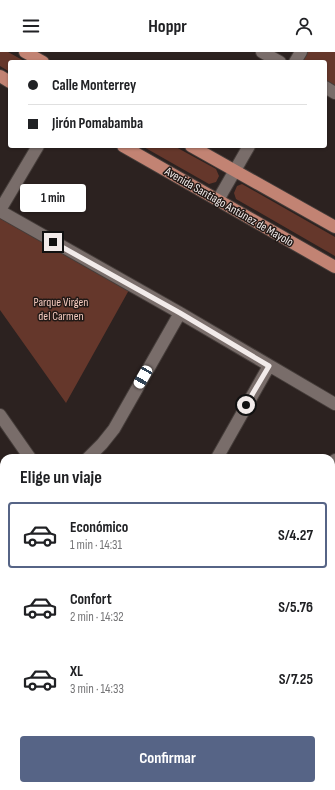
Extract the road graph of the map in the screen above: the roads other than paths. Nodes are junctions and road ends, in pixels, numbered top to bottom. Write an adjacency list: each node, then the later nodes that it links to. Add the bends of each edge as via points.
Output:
1 (25, 52): 3 (main road)
2 (262, 52): 4 (street)
3 (39, 60)
4 (276, 60)
5 (37, 148): 11 (street)
6 (127, 148): 10 (main road, Avenida Santiago Antúnez de Mayolo)
7 (195, 148): 9 (main road)
8 (248, 148): 9 (street)
9 (235, 171): 10 (street); 12 (main road)
10 (218, 200): 13 (main road, Avenida Santiago Antúnez de Mayolo)
11 (0, 211): 14 (street)
12 (335, 227)
13 (335, 267)
14 (180, 313): 15 (street); 19 (street, via 114,429)
15 (269, 366): 16 (street); 20 (street)
16 (335, 404)
17 (0, 415): 18 (street)
18 (27, 454)
19 (92, 454)
20 (219, 454)

